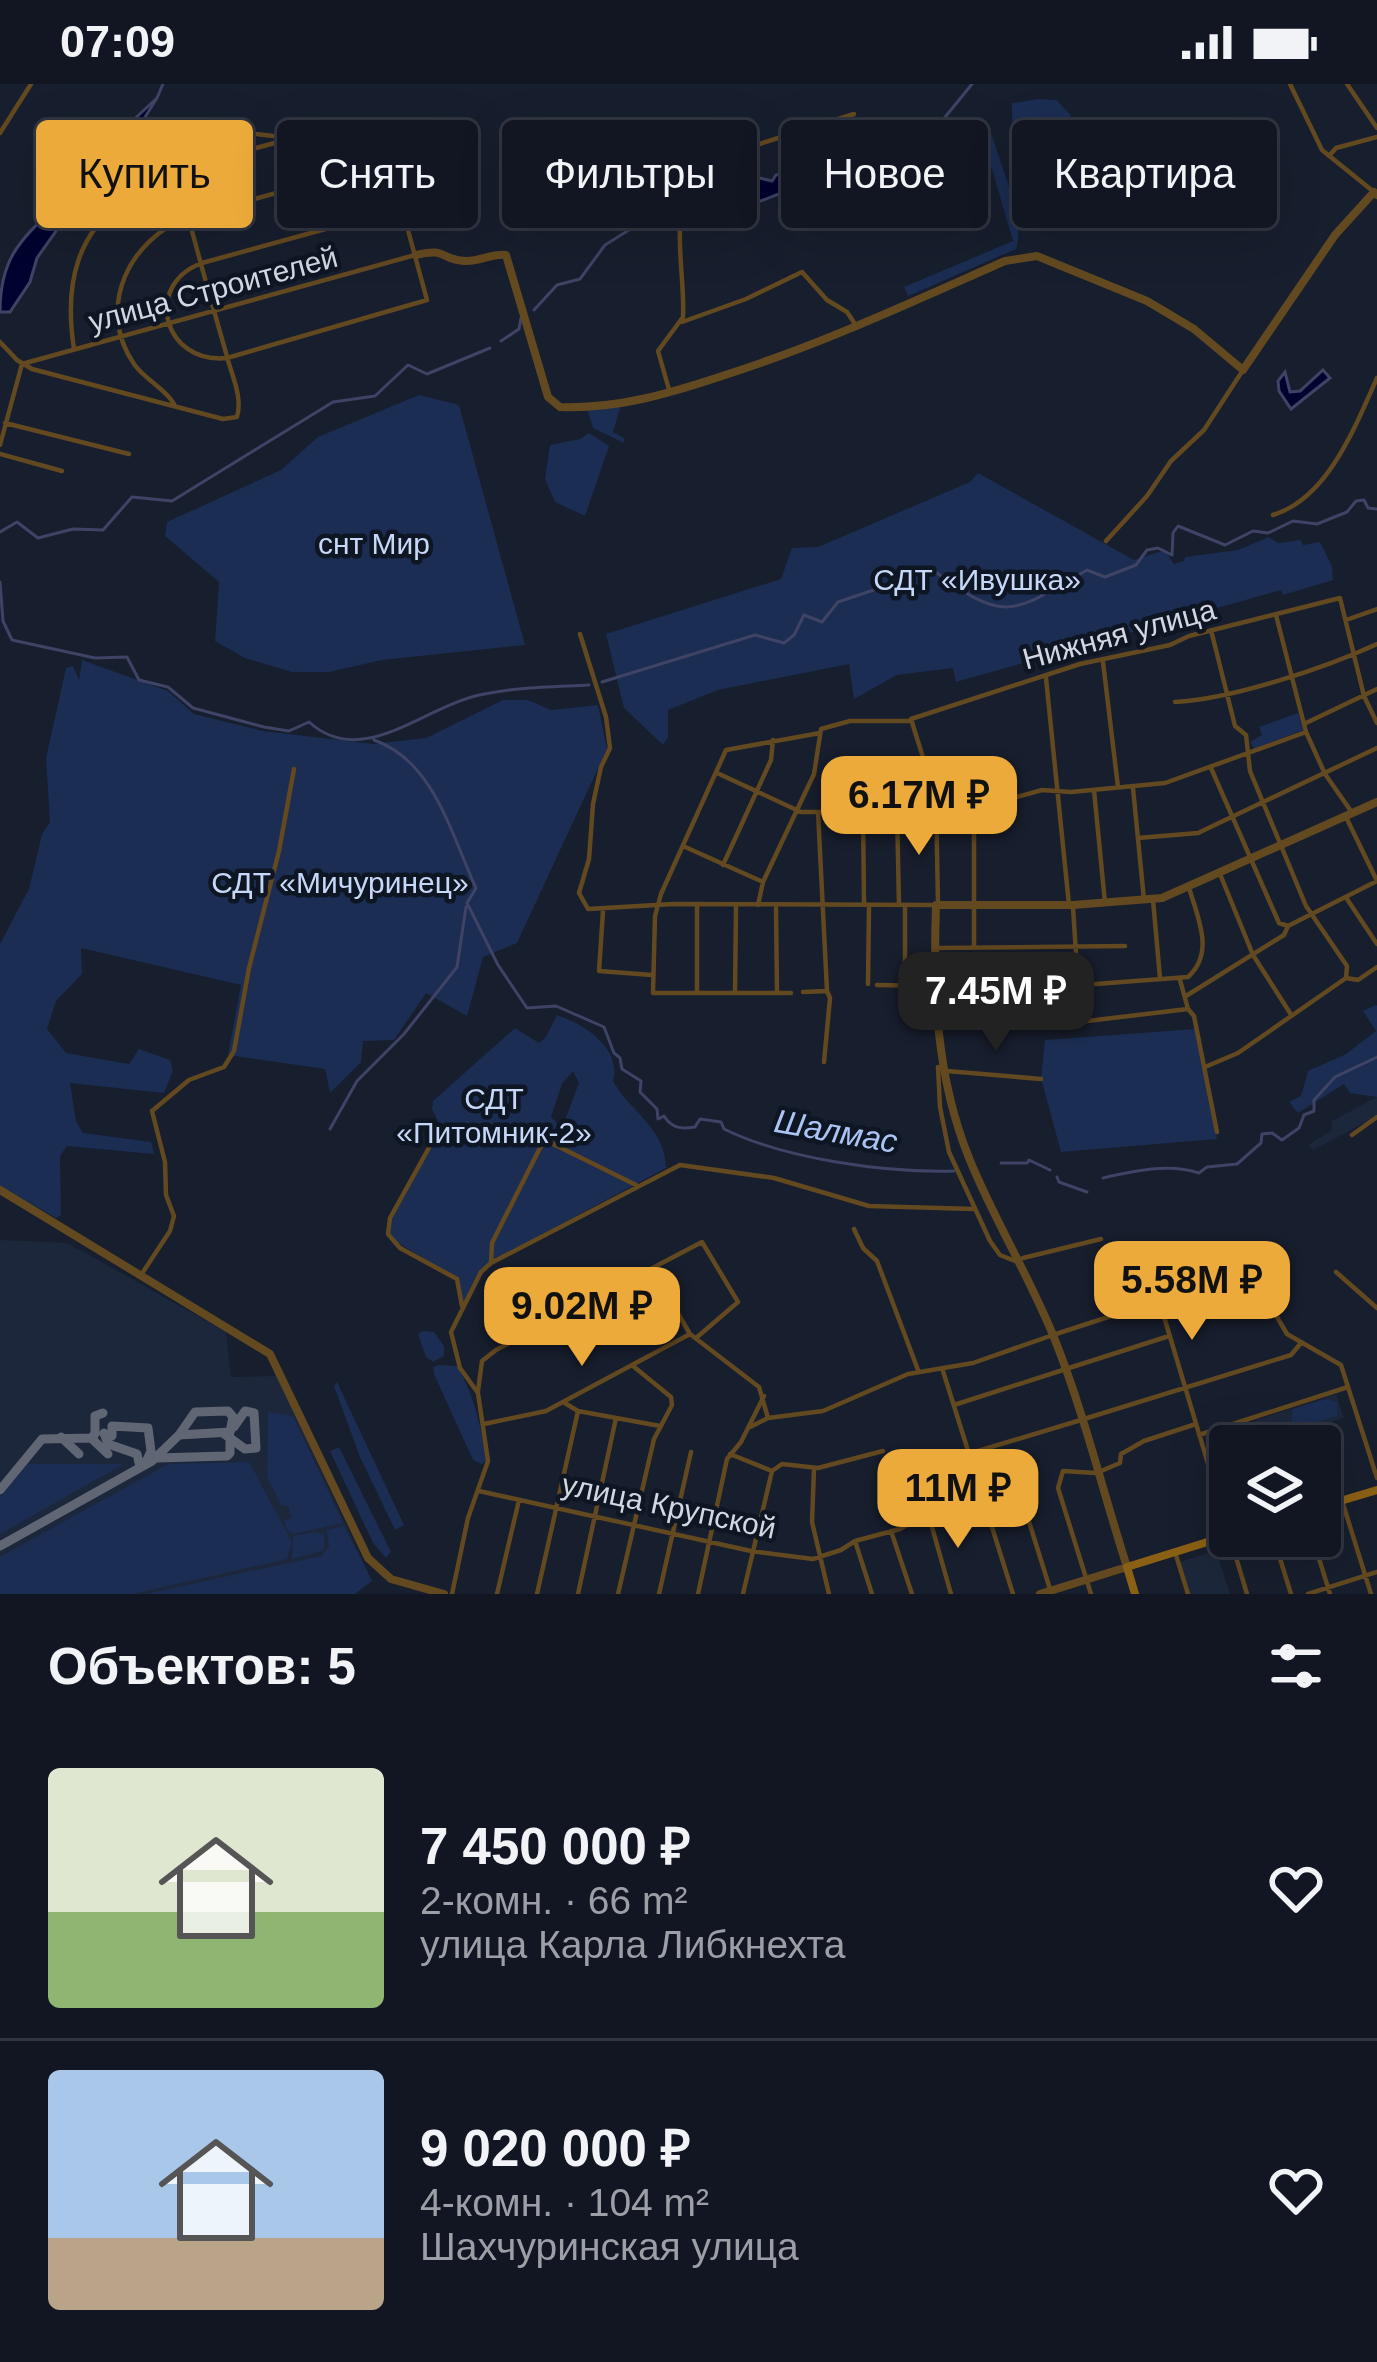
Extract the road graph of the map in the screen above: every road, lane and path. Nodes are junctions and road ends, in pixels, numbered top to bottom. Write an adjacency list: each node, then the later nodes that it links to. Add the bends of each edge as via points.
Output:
1 (31, 84): 6 (street)
2 (1290, 84): 9 (street)
3 (1347, 84): 5 (street)
4 (854, 114): 8 (street)
5 (1377, 128)
6 (0, 134)
7 (1377, 137): 9 (street)
8 (757, 145)
9 (1329, 156): 10 (street)
10 (1376, 194): 28 (street, via 1335,235)
11 (96, 228): 25 (street, via 74,282)
12 (162, 228): 23 (street, via 131,260 119,298)
13 (193, 228): 18 (street)
14 (329, 228): 18 (street)
15 (408, 228): 17 (street)
16 (682, 228): 20 (street)
17 (416, 255): 19 (street, улица Строителей); 26 (street, via 427,302); 30 (street, via 506,255 555,405 623,404)
18 (202, 263): 19 (street); 21 (street, via 176,280)
19 (215, 310): 21 (street, улица Строителей); 26 (street)
20 (682, 322): 22 (street, via 802,272); 30 (street, via 658,351)
21 (167, 323): 23 (street, улица Строителей); 26 (street, via 196,355)
22 (857, 327): 28 (street, via 1030,254 1147,301); 30 (street)
23 (122, 336): 25 (street, улица Строителей); 31 (street, via 135,364)
24 (0, 342): 27 (street)
25 (74, 349): 27 (street, улица Строителей)
26 (227, 358): 31 (street, via 240,406 233,420)
27 (22, 364): 31 (street); 32 (street)
28 (1243, 370): 38 (street, via 1204,430)
29 (1377, 378): 37 (street, via 1317,488)
30 (670, 393)
31 (174, 404)
32 (5, 423): 33 (street); 35 (street)
33 (0, 445)
34 (0, 454): 36 (street)
35 (129, 454)
36 (62, 471)
37 (1273, 515)
38 (1106, 541)
39 (1377, 608): 41 (street)
40 (1276, 615): 41 (street, Нижняя улица, via 1340,598); 42 (street, Нижняя улица); 48 (street)
41 (1346, 620): 45 (street)
42 (1211, 632): 46 (street, Нижняя улица); 50 (street)
43 (580, 634): 103 (street, via 610,748 579,893 588,909)
44 (1377, 644): 45 (street)
45 (1352, 655): 48 (street); 51 (street)
46 (1103, 660): 47 (street, Нижняя улица); 64 (street)
47 (1045, 675): 53 (street, Нижняя улица); 68 (street)
48 (1290, 675): 50 (street); 55 (street)
49 (1377, 689): 51 (street)
50 (1227, 693): 52 (street); 59 (street)
51 (1364, 696): 54 (street); 55 (street)
52 (1175, 703)
53 (911, 720): 56 (street, Нижняя улица, via 850,721); 76 (street)
54 (1377, 723)
55 (1305, 728): 59 (street); 63 (street)
56 (821, 731): 57 (street, Нижняя улица); 73 (street, via 816,769)
57 (772, 740): 62 (street, Нижняя улица, via 729,748); 67 (street)
58 (1377, 748): 63 (street)
59 (1248, 753): 60 (street); 69 (street)
60 (1210, 767): 65 (street); 77 (street)
61 (294, 770): 150 (street, via 231,1059 152,1111 174,1216)
62 (717, 773): 67 (street); 80 (street)
63 (1325, 774): 69 (street); 78 (street)
64 (1118, 787): 65 (street); 66 (street)
65 (1133, 788): 79 (street)
66 (1094, 790): 68 (street); 90 (street)
67 (758, 791): 73 (street); 83 (street)
68 (1058, 792): 71 (street); 100 (street)
69 (1264, 801): 77 (street); 81 (street)
70 (1377, 802): 78 (street)
71 (974, 809): 76 (street); 99 (street)
72 (863, 810): 74 (street); 75 (street); 97 (street)
73 (797, 811): 75 (street); 86 (street)
74 (898, 811): 76 (street); 98 (street)
75 (818, 812): 96 (street)
76 (938, 812): 93 (street)
77 (1232, 815): 79 (street, via 1198,833); 82 (street)
78 (1349, 815): 81 (street); 85 (street)
79 (1138, 838): 89 (street)
80 (683, 846): 83 (street); 91 (street)
81 (1284, 846): 82 (street); 102 (street)
82 (1252, 860): 84 (street); 107 (street, via 1279,923)
83 (723, 865): 86 (street)
84 (1220, 874): 87 (street); 114 (street)
85 (1377, 881): 88 (street)
86 (763, 882): 95 (street)
87 (1189, 888): 89 (street); 119 (street, via 1202,957)
88 (1346, 897): 104 (street); 108 (street)
89 (1149, 900): 90 (street); 118 (street)
90 (1106, 903): 100 (street)
91 (659, 904): 92 (street); 103 (street); 116 (street)
92 (697, 904): 94 (street); 124 (street)
93 (937, 904): 98 (street); 99 (street); 111 (street); 121 (street)
94 (736, 905): 95 (street); 125 (street)
95 (758, 905): 101 (street)
96 (823, 905): 97 (street); 101 (street); 123 (street)
97 (866, 905): 98 (street); 120 (street, via 872,984)
98 (902, 905): 120 (street)
99 (975, 905): 100 (street); 112 (street)
100 (1071, 905): 113 (street)
101 (776, 906): 126 (street)
102 (1306, 906): 104 (street); 106 (street)
103 (603, 909): 116 (street, via 599,971)
104 (1314, 915): 106 (street); 117 (street)
105 (1377, 920): 108 (street)
106 (1299, 921): 107 (street)
107 (1288, 926): 114 (street)
108 (1365, 926): 109 (street)
109 (1377, 944)
110 (1125, 946): 113 (street)
111 (938, 948): 112 (street); 121 (street)
112 (974, 948): 113 (street)
113 (1076, 949): 122 (street)
114 (1253, 955): 129 (street); 131 (street)
115 (1377, 968): 117 (street, via 1358,980)
116 (652, 975): 124 (street, via 651,991)
117 (1346, 977): 131 (street)
118 (1160, 979): 119 (street); 122 (street)
119 (1180, 980): 129 (street)
120 (905, 986): 121 (street)
121 (936, 986): 122 (street); 132 (street); 135 (street)
122 (1078, 986)
123 (827, 991): 127 (street); 133 (street)
124 (697, 992): 125 (street)
125 (735, 992): 126 (street)
126 (777, 992): 128 (street)
127 (803, 992)
128 (791, 993)
129 (1186, 996): 130 (street)
130 (1188, 1009): 132 (street, via 1045,1026); 134 (street)
131 (1292, 1015): 134 (street)
132 (940, 1026): 135 (street)
133 (824, 1062)
134 (1205, 1067): 138 (street)
135 (943, 1068): 136 (street); 143 (street, via 943,1133); 146 (street, via 977,1169)
136 (1041, 1079)
137 (1377, 1117): 139 (street)
138 (1217, 1132)
139 (1352, 1135)
140 (545, 1138): 141 (street); 147 (street, via 492,1243); 151 (street, via 457,1134 441,1126 398,1202 389,1239 457,1279)
141 (639, 1187): 143 (street, via 685,1165 774,1178 869,1206); 147 (street)
142 (0, 1190): 150 (street)
143 (974, 1209): 146 (street, via 995,1250 1010,1262)
144 (854, 1229): 161 (street, via 877,1261)
145 (1101, 1239): 146 (street)
146 (1022, 1259): 154 (street)
147 (491, 1263): 151 (street)
148 (652, 1269): 155 (street); 155 (street, via 702,1242 739,1302); 164 (street, via 496,1350 482,1361)
149 (1336, 1272): 152 (street)
150 (141, 1275): 211 (street, via 270,1354 368,1558)
151 (462, 1306): 164 (street, via 452,1343)
152 (1377, 1308)
153 (1162, 1310): 154 (street, via 1152,1306); 156 (street); 157 (street, via 1254,1278)
154 (1054, 1334): 159 (street); 160 (street)
155 (693, 1336): 158 (street); 165 (street)
156 (1169, 1336): 159 (street); 163 (street)
157 (1300, 1343): 162 (street, via 1341,1366); 163 (street, via 1291,1355)
158 (633, 1366): 166 (street); 174 (street, via 671,1397)
159 (1067, 1369): 167 (street); 171 (street)
160 (943, 1371): 161 (street); 167 (street)
161 (918, 1372): 170 (street, via 824,1411)
162 (1348, 1387): 176 (street); 185 (street)
163 (1184, 1388): 171 (street); 173 (street)
164 (478, 1393): 172 (street)
165 (764, 1396): 170 (street); 175 (street)
166 (563, 1402): 168 (street); 172 (street)
167 (954, 1405): 180 (street)
168 (578, 1411): 169 (street); 192 (street)
169 (616, 1418): 174 (street); 194 (street)
170 (768, 1418): 175 (street)
171 (1083, 1419): 180 (street); 184 (street)
172 (484, 1424): 187 (street, via 488,1461)
173 (1196, 1424): 176 (street); 184 (street, via 1144,1441)
174 (660, 1426): 195 (street)
175 (750, 1427): 179 (street)
176 (1199, 1435): 181 (street)
177 (883, 1451): 182 (street)
178 (691, 1453): 197 (street)
179 (730, 1454): 183 (street); 200 (street)
180 (968, 1454): 190 (street)
181 (1209, 1467)
182 (814, 1469): 183 (street, via 782,1464); 203 (street)
183 (772, 1471): 201 (street)
184 (1099, 1472): 207 (street); 210 (street, via 1064,1471 1058,1488)
185 (1377, 1478)
186 (1377, 1490): 189 (main road)
187 (478, 1491): 191 (street, улица Крупской); 214 (street)
188 (1021, 1496): 213 (street)
189 (1341, 1496): 209 (street)
190 (982, 1497): 193 (street); 226 (street)
191 (520, 1499): 192 (street, улица Крупской); 215 (street)
192 (556, 1507): 194 (street, улица Крупской); 216 (street)
193 (928, 1513): 196 (street); 225 (street)
194 (596, 1514): 195 (street, улица Крупской); 217 (street)
195 (634, 1524): 197 (street, улица Крупской); 218 (street)
196 (891, 1531): 198 (street); 224 (street)
197 (674, 1533): 200 (street, улица Крупской); 219 (street)
198 (855, 1540): 203 (street); 223 (street)
199 (1209, 1541): 202 (main road)
200 (710, 1542): 201 (street, улица Крупской); 220 (street)
201 (752, 1551): 203 (street, улица Крупской); 221 (street)
202 (1175, 1552): 207 (main road); 230 (street)
203 (820, 1557): 222 (street)
204 (1236, 1557): 231 (street)
205 (1280, 1557): 232 (street)
206 (1318, 1557): 212 (street)
207 (1129, 1566): 210 (street); 229 (main road)
208 (1377, 1572): 209 (street)
209 (1365, 1576): 212 (street); 234 (street)
210 (1086, 1580): 213 (street); 228 (street)
211 (400, 1589): 214 (street)
212 (1329, 1591): 233 (street)
213 (1052, 1592): 227 (street)
214 (448, 1594)
215 (497, 1594)
216 (537, 1594)
217 (578, 1594)
218 (618, 1594)
219 (659, 1594)
220 (698, 1594)
221 (743, 1594)
222 (829, 1594)
223 (872, 1594)
224 (912, 1594)
225 (951, 1594)
226 (1013, 1594)
227 (1040, 1594)
228 (1091, 1594)
229 (1137, 1594)
230 (1188, 1594)
231 (1247, 1594)
232 (1291, 1594)
233 (1308, 1594)
234 (1371, 1594)

